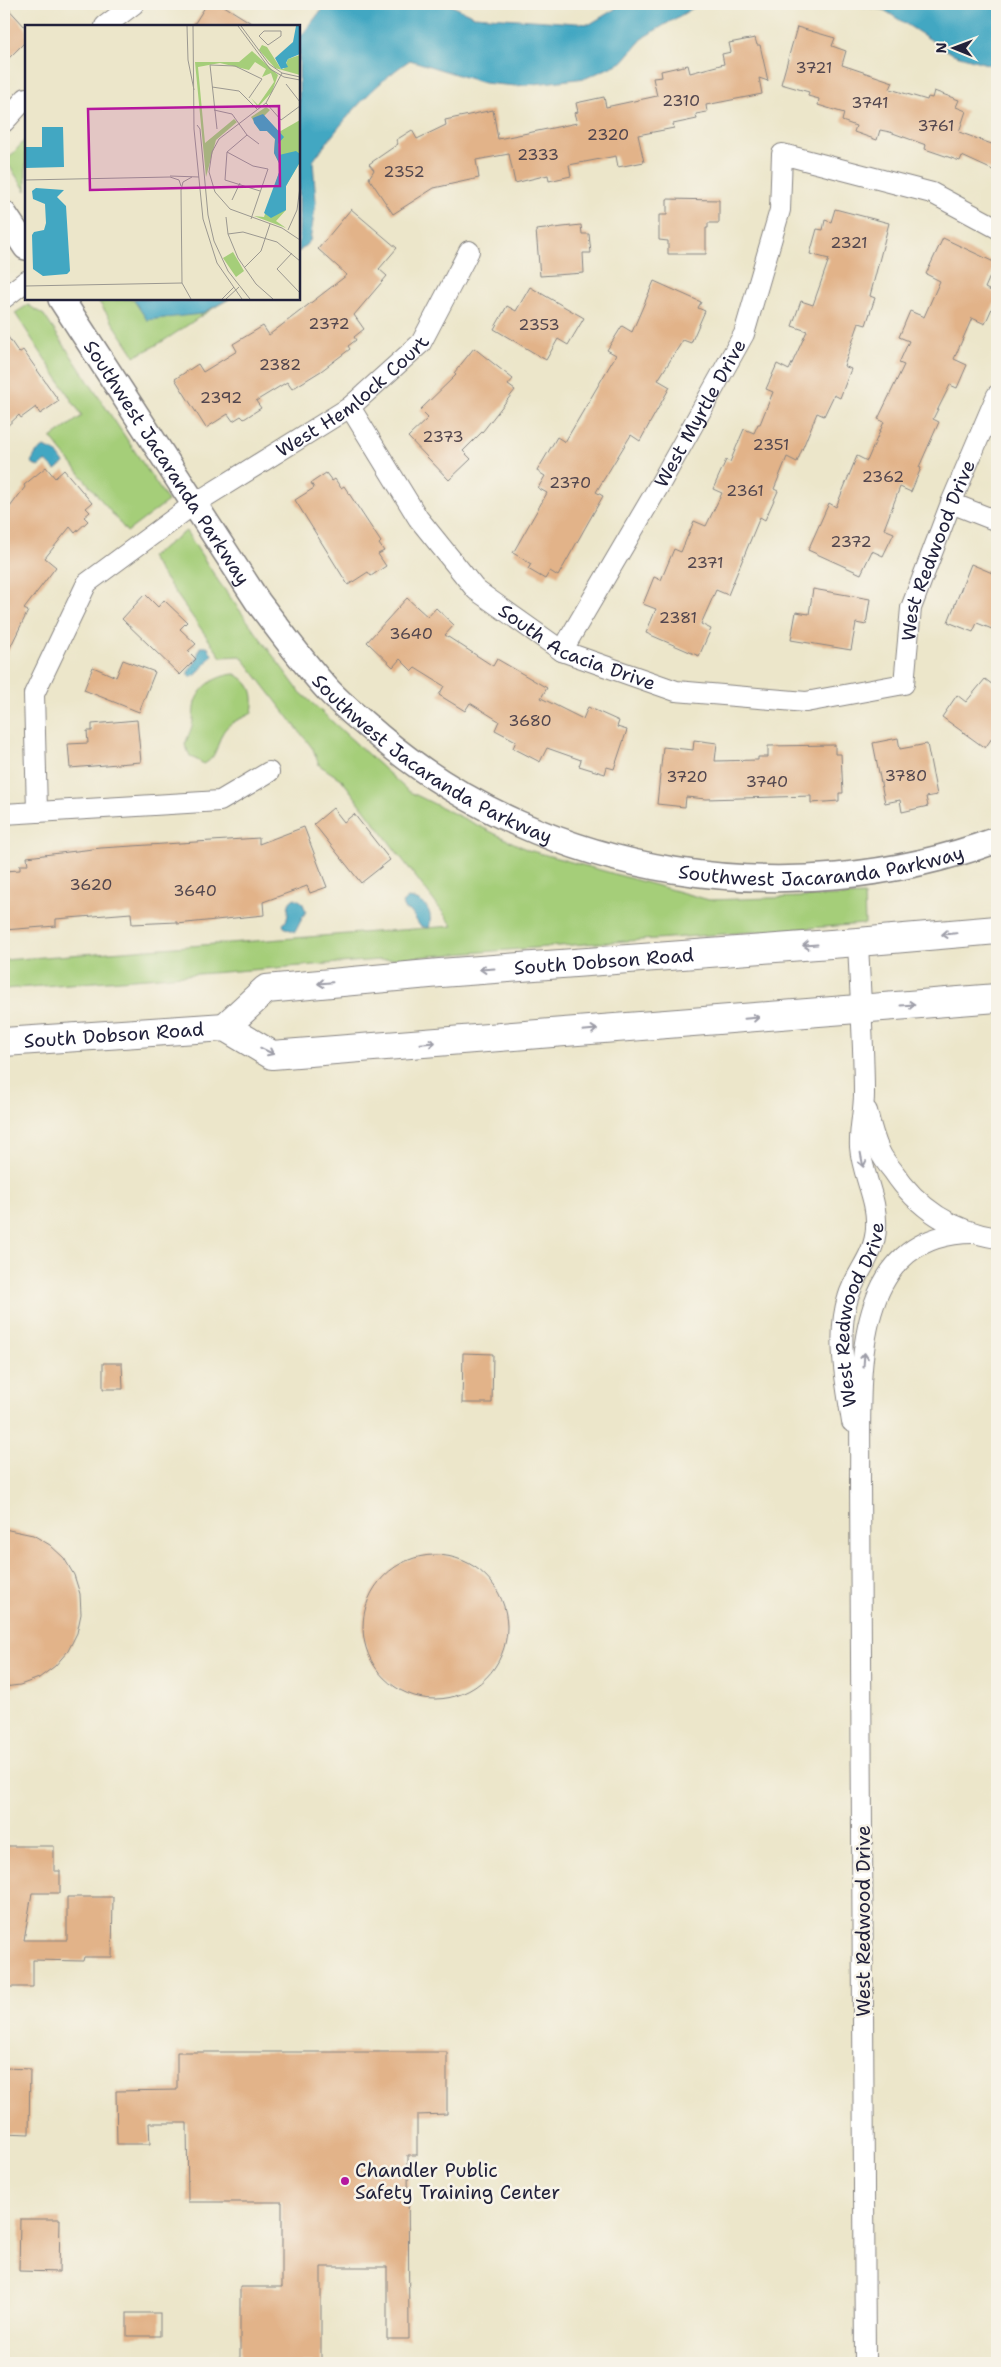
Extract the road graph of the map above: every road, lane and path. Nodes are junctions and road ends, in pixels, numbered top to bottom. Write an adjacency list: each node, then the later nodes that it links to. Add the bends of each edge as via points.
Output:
1 (134, 4): 2 (street)
2 (106, 25)
3 (25, 99): 4 (street)
4 (4, 122)
5 (4, 214): 7 (street)
6 (997, 228): 17 (street, West Myrtle Drive, via 932,193 782,154 780,210 744,334)
7 (25, 246)
8 (469, 251): 13 (street, West Hemlock Court, via 421,343)
9 (25, 282): 10 (street)
10 (4, 298)
11 (61, 300): 15 (street, Southwest Jacaranda Parkway)
12 (997, 395): 14 (street, West Redwood Drive)
13 (350, 407): 15 (street, West Hemlock Court); 17 (street, South Acacia Drive, via 418,518 476,590)
14 (951, 503): 16 (street); 18 (street, West Redwood Drive, via 911,608)
15 (194, 504): 20 (street, West Hemlock Court, via 88,583 34,694); 22 (street, Southwest Jacaranda Parkway, via 291,646 351,712 432,777 471,800 558,842 654,867 709,876 766,880 812,879 896,869)
16 (997, 521)
17 (562, 651): 18 (street, South Acacia Drive, via 676,691 806,702)
18 (904, 684)
19 (269, 772): 20 (street, via 220,801)
20 (37, 811): 21 (street)
21 (4, 814)
22 (997, 840)
23 (997, 930): 24 (main road, South Dobson Road, one-way to 24)
24 (858, 942): 26 (street, West Redwood Drive); 27 (main road, South Dobson Road, one-way to 27, via 266,989)
25 (997, 998): 26 (main road, South Dobson Road, one-way to 25)
26 (860, 1009): 27 (main road, South Dobson Road, one-way to 26, via 272,1055); 29 (street, West Redwood Drive)
27 (225, 1027): 28 (main road, South Dobson Road)
28 (4, 1042)
29 (864, 1094): 30 (street, via 880,1154 899,1180 928,1210); 32 (street, West Redwood Drive, one-way to 32, via 861,1157 876,1205 876,1238 848,1297 843,1333)
30 (973, 1234): 31 (street); 32 (street, West Redwood Drive, one-way to 30, via 866,1337 880,1290 897,1262 920,1244 949,1235)
31 (997, 1238)
32 (860, 1478): 33 (street, West Redwood Drive)
33 (865, 2363)

